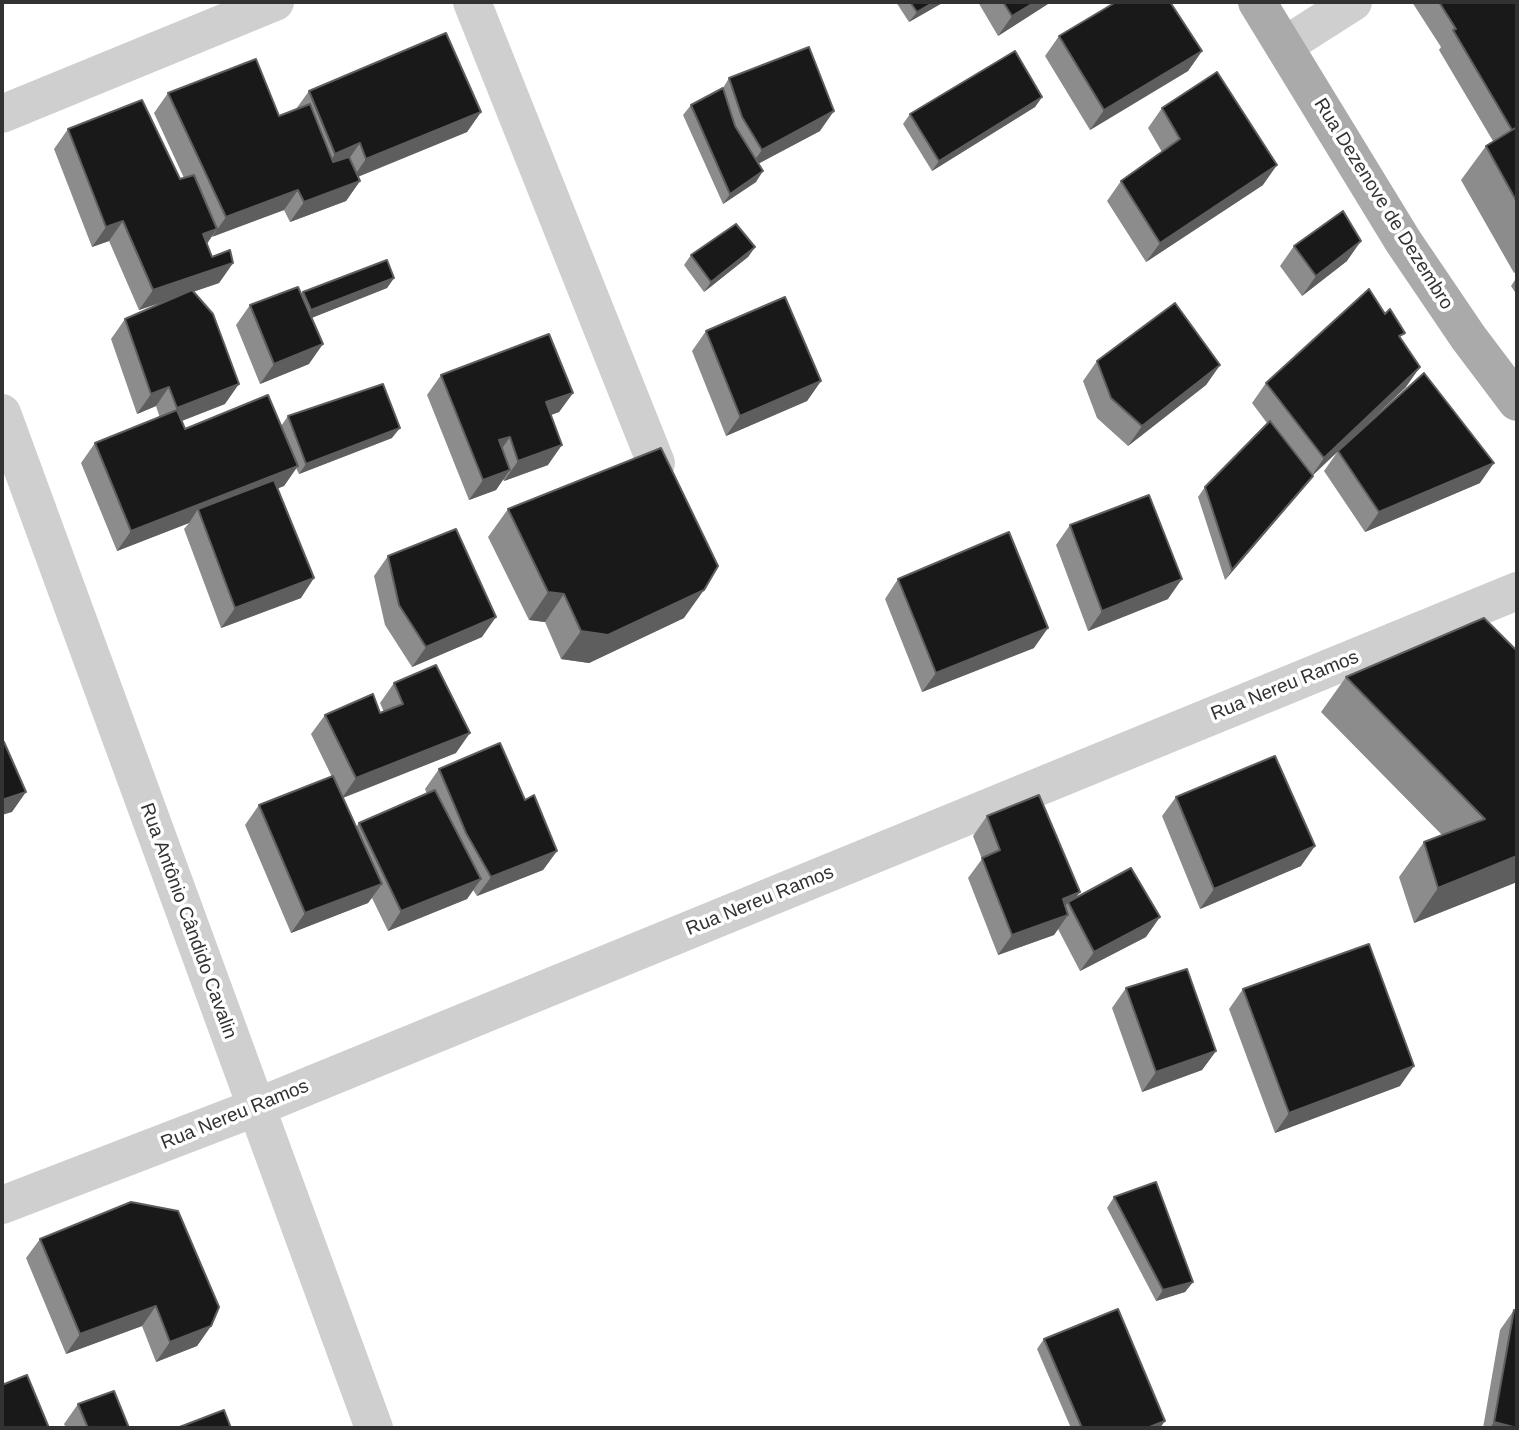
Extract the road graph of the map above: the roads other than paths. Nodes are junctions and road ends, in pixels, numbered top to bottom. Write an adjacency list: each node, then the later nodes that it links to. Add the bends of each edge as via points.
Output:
1 (275, 2): 6 (street)
2 (472, 2): 9 (street)
3 (1256, 2): 5 (main road, Rua Dezenove de Dezembro)
4 (1353, 2): 5 (street)
5 (1284, 46): 7 (main road, Rua Dezenove de Dezembro, via 1403,241)
6 (2, 114)
7 (1517, 402)
8 (2, 413): 11 (street, Rua Antônio Cândido Cavalin)
9 (656, 463)
10 (1517, 591): 11 (street, Rua Nereu Ramos)
11 (257, 1107): 12 (street, Rua Nereu Ramos); 13 (street, Rua Antônio Cândido Cavalin)
12 (2, 1206)
13 (374, 1428)

